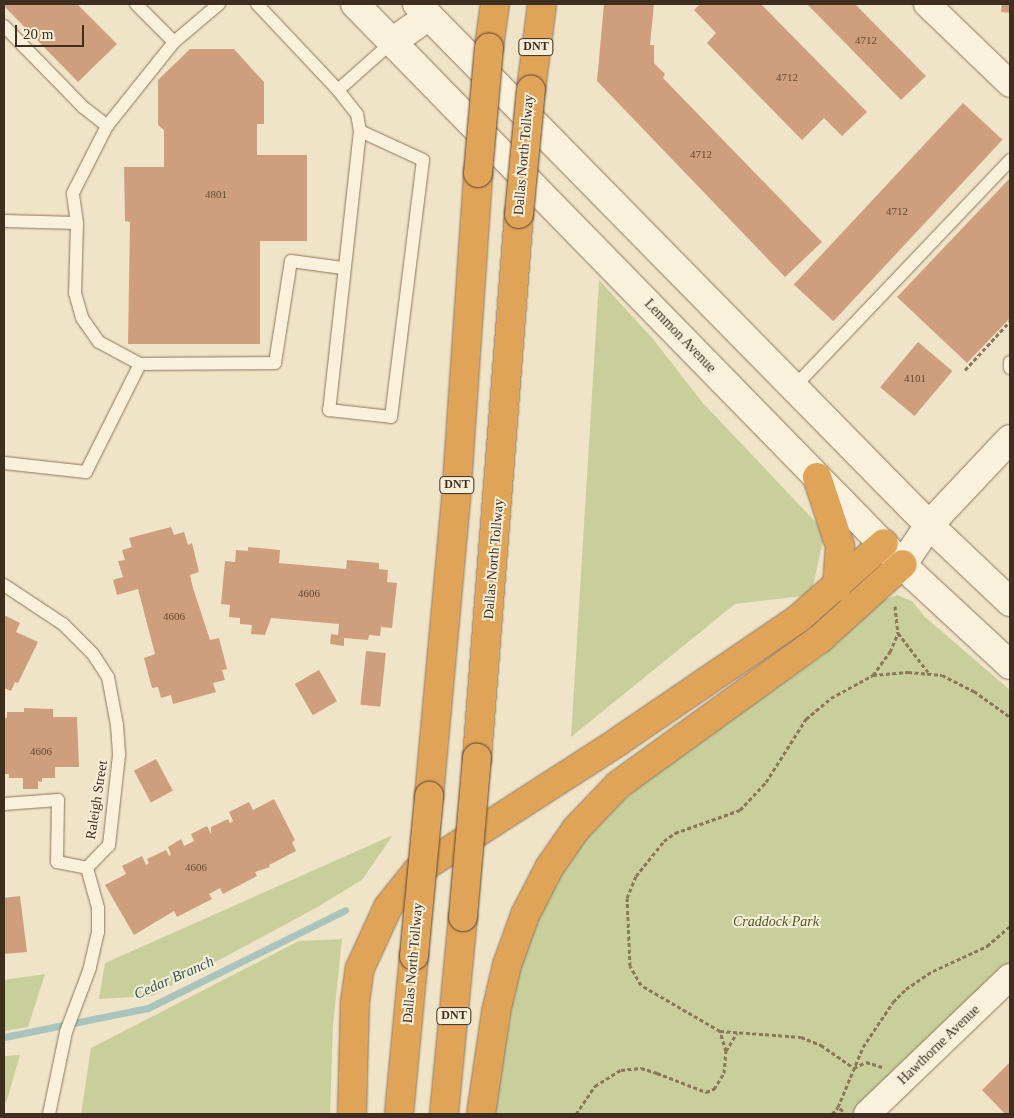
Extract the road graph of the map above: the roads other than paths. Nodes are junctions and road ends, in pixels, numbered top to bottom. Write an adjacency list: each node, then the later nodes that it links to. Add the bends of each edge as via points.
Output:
1 (136, 4): 10 (lane)
2 (219, 4): 10 (lane)
3 (257, 4): 13 (lane)
4 (355, 4): 11 (main road, Lemmon Avenue)
5 (495, 4): 40 (highway, Dallas North Tollway / DNT, bridge, via 478,173 456,499)
6 (542, 4): 41 (highway, Dallas North Tollway / DNT, bridge, via 519,214 477,758)
7 (927, 4): 12 (street)
8 (423, 10): 11 (main road); 23 (main road)
9 (4, 26): 14 (lane, via 83,107)
10 (174, 42): 14 (lane)
11 (392, 42): 13 (lane); 26 (main road, Lemmon Avenue)
12 (1010, 84)
13 (338, 90): 15 (lane, via 357,114)
14 (107, 126): 18 (lane, via 73,192)
15 (360, 131): 19 (lane); 19 (lane, via 423,160 390,417 329,410)
16 (1010, 160): 23 (lane)
17 (4, 221): 18 (lane)
18 (77, 223): 21 (lane, via 75,293 82,318 99,342)
19 (342, 268): 21 (lane, via 291,261 275,363)
20 (1010, 362): 22 (lane)
21 (140, 364): 25 (lane, via 86,472)
22 (1010, 368)
23 (795, 386): 27 (main road)
24 (1010, 439): 27 (main road)
25 (4, 462)
26 (817, 477): 28 (main road, Lemmon Avenue); 31 (highway, via 840,546)
27 (929, 525): 28 (main road); 29 (main road); 32 (main road)
28 (884, 544): 29 (main road, Lemmon Avenue); 31 (highway)
29 (903, 564): 33 (main road, Lemmon Avenue); 42 (highway, via 821,638 618,785 576,829 549,868 525,915 507,965 496,1012)
30 (4, 585): 35 (lane, Raleigh Street, via 63,624 93,654 108,677 119,755 109,845)
31 (837, 587): 39 (highway, via 799,618 619,741 416,872 388,907 360,968 355,1002)
32 (1010, 602)
33 (1010, 665)
34 (4, 804): 35 (lane, via 58,800 57,862)
35 (87, 868): 37 (lane, via 98,908 98,932 90,968 66,1032)
36 (1010, 977): 38 (street, Hawthorne Avenue)
37 (50, 1108)
38 (873, 1110)
39 (352, 1114)
40 (399, 1114)
41 (444, 1114)
42 (481, 1114)

